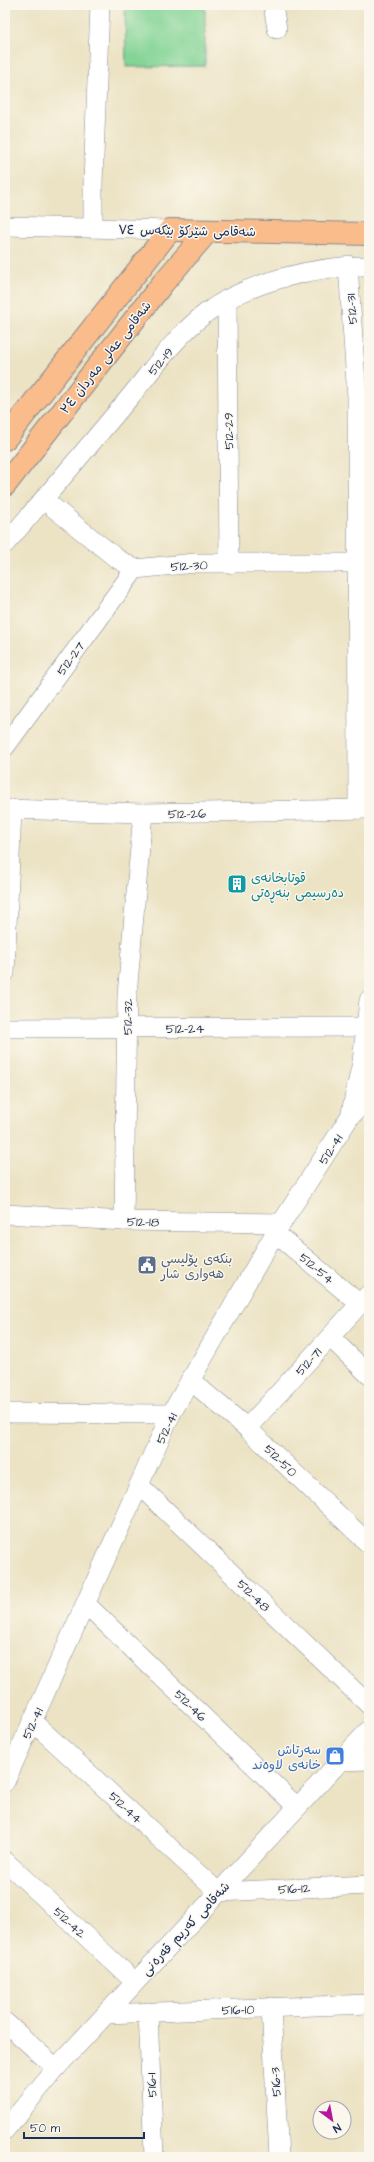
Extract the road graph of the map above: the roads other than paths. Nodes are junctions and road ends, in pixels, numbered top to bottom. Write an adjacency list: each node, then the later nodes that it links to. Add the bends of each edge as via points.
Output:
1 (100, 5): 5 (street)
2 (272, 5): 3 (street)
3 (277, 29)
4 (5, 226): 5 (street, شەقامی شێرکۆ بێکەس ٧٤)
5 (93, 228): 6 (street, شەقامی شێرکۆ بێکەس ٧٤)
6 (170, 230): 7 (main road, شەقامی شێرکۆ بێکەس ٧٤); 13 (main road)
7 (208, 231): 8 (main road, شەقامی شێرکۆ بێکەس ٧٤); 14 (main road, شەقامی عەلی مەردان ٣٤, via 139,314)
8 (369, 234)
9 (348, 265): 10 (street, 512-19); 11 (street, 512-19, via 289,274); 12 (street, 512-31)
10 (369, 266)
11 (226, 299): 15 (street, 512-19, via 179,338); 19 (street, 512-29)
12 (363, 397): 16 (street, 512-31)
13 (5, 438)
14 (5, 485)
15 (44, 500): 17 (street, 512-19); 20 (street, via 116,558)
16 (363, 508): 18 (street, 512-31)
17 (5, 544)
18 (357, 563): 19 (street, 512-30); 23 (street, 512-31)
19 (229, 564): 20 (street, 512-30, via 195,563)
20 (136, 568): 21 (street, 512-27)
21 (5, 747)
22 (8, 809): 24 (street, 512-26); 25 (street)
23 (364, 809): 24 (street, 512-26)
24 (143, 813): 29 (street, 512-32)
25 (5, 973)
26 (369, 1000): 27 (street)
27 (365, 1027): 29 (street, 512-24); 31 (street, via 362,1062)
28 (5, 1028): 29 (street, 512-24)
29 (126, 1028): 33 (street, 512-32)
30 (369, 1097): 31 (street, 512-41)
31 (350, 1118): 34 (street, 512-41)
32 (5, 1214): 33 (street, 512-18)
33 (124, 1221): 34 (street, 512-18)
34 (278, 1228): 35 (street, 512-54); 38 (street, 512-41)
35 (364, 1299): 36 (street, 512-71)
36 (330, 1337): 37 (street); 41 (street, 512-71)
37 (369, 1375)
38 (190, 1380): 40 (street, 512-41); 41 (street, 512-50)
39 (5, 1412): 40 (street)
40 (171, 1414): 42 (street, 512-41)
41 (247, 1428): 43 (street, 512-50)
42 (138, 1485): 44 (street, 512-41); 45 (street, 512-48)
43 (369, 1544)
44 (86, 1604): 46 (street, 512-41); 51 (street, 512-46)
45 (369, 1705)
46 (33, 1722): 50 (street, 512-41); 54 (street, 512-44)
47 (369, 1730): 49 (street, شەقامی کەریم قەرەنی)
48 (369, 1760): 49 (street)
49 (340, 1761): 51 (street, شەقامی کەریم قەرەنی)
50 (5, 1782)
51 (297, 1807): 54 (street, شەقامی کەریم قەرەنی)
52 (5, 1861): 55 (street, 512-42)
53 (369, 1885): 54 (street, 516-12)
54 (218, 1892): 55 (street, شەقامی کەریم قەرەنی)
55 (136, 1982): 59 (street, شەقامی کەریم قەرەنی)
56 (369, 2004): 57 (street, 516-10)
57 (271, 2008): 58 (street, 516-10); 64 (street, 516-3)
58 (148, 2012): 59 (street, 516-10); 63 (street, 516-1)
59 (106, 2014): 61 (street, شەقامی کەریم قەرەنی)
60 (5, 2022): 61 (street)
61 (56, 2068): 62 (street, شەقامی کەریم قەرەنی)
62 (5, 2130)
63 (154, 2157)
64 (279, 2157)

